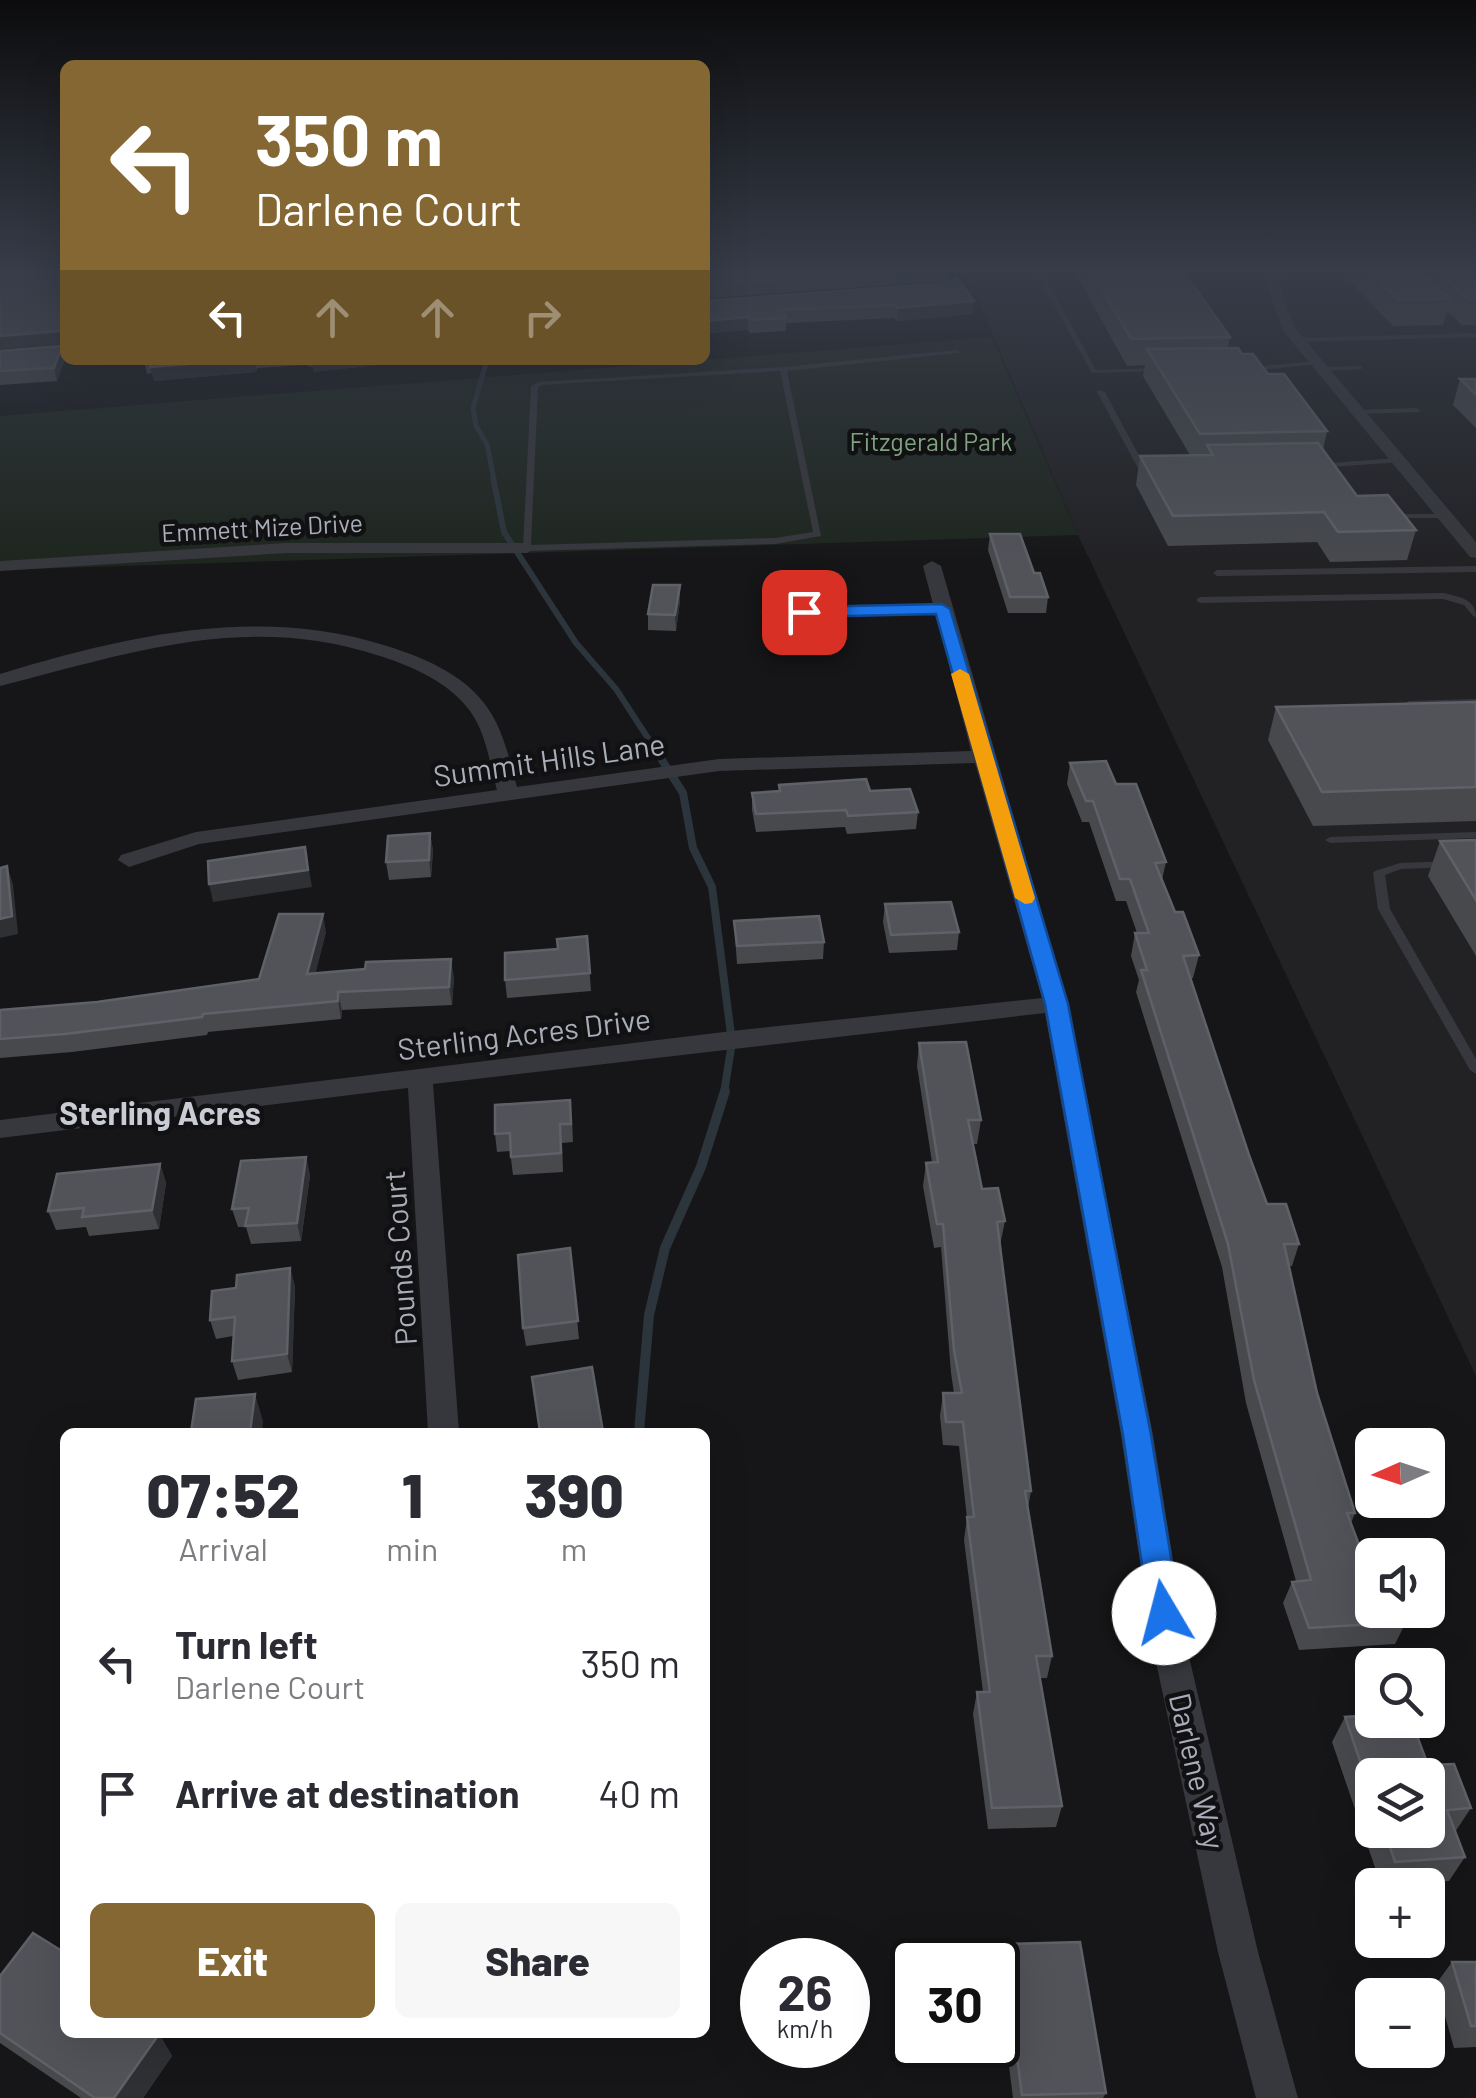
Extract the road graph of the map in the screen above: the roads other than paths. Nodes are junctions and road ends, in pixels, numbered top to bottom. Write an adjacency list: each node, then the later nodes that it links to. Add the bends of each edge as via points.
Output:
1 (813, 367): 9 (lane)
2 (1091, 367): 10 (lane)
3 (1294, 367): 6 (lane)
4 (1321, 367): 13 (street)
5 (1338, 367): 7 (lane)
6 (1263, 368): 8 (lane)
7 (1360, 368): 11 (lane)
8 (1244, 369)
9 (783, 370): 22 (lane, via 535,386); 22 (lane, via 818,534)
10 (1169, 370)
11 (1369, 377)
12 (1101, 392): 19 (lane, via 1143,470)
13 (1358, 412): 14 (lane, via 1414,407); 16 (street)
14 (1424, 420)
15 (1330, 456): 18 (lane)
16 (1398, 460): 18 (lane); 21 (street)
17 (1301, 466): 18 (lane)
18 (1340, 466)
19 (1163, 469)
20 (1378, 516): 21 (lane)
21 (1445, 516): 23 (street)
22 (527, 548): 24 (street, Emmett Mize Drive, via 286,548)
23 (1476, 554)
24 (0, 566)
25 (932, 566): 29 (street, Darlene Way)
26 (1476, 569): 27 (lane)
27 (1218, 574)
28 (1200, 600): 31 (lane, via 1444,596 1467,603)
29 (942, 609): 30 (street); 35 (street, Darlene Way)
30 (770, 612)
31 (1476, 614)
32 (0, 680): 36 (street, via 77,655 180,635 269,630 357,642 425,666 478,708)
33 (1476, 702): 34 (lane)
34 (1401, 704)
35 (983, 756): 36 (street, Summit Hills Lane, via 737,764); 41 (street, Darlene Way)
36 (508, 794): 39 (street, Summit Hills Lane, via 196,838)
37 (1476, 835): 38 (lane)
38 (1330, 840)
39 (129, 860)
40 (1476, 863): 42 (lane, via 1379,873 1384,909)
41 (1056, 1004): 43 (street, Sterling Acres Drive); 46 (street, Darlene Way, via 1170,1648)
42 (1476, 1070)
43 (420, 1080): 44 (street, Sterling Acres Drive); 45 (street, Pounds Court)
44 (0, 1129)
45 (444, 1428)
46 (1277, 2098)

